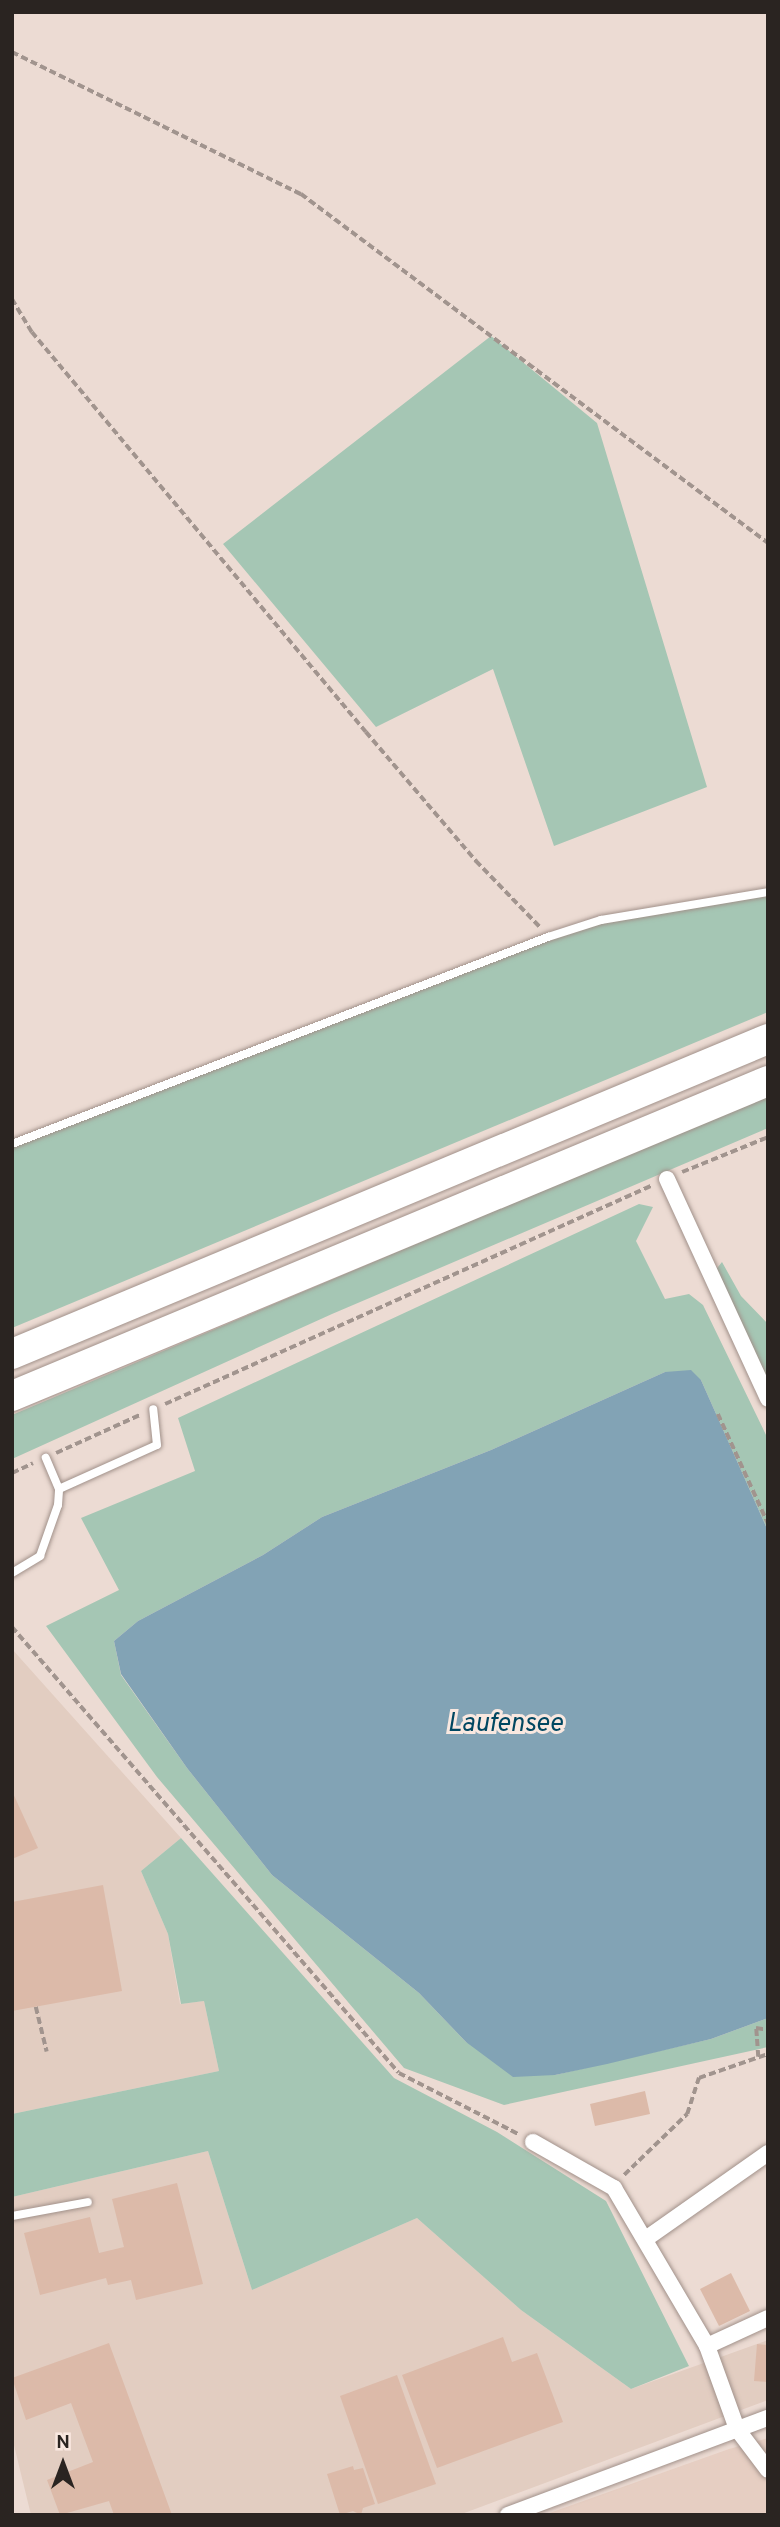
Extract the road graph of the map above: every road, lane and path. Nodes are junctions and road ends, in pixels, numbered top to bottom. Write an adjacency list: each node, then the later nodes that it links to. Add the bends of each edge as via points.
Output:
1 (12, 52): 3 (path, via 301,194)
2 (12, 299): 5 (path, via 32,332 358,722 476,861)
3 (768, 543)
4 (768, 892): 5 (lane, via 601,920)
5 (548, 937): 9 (lane)
6 (768, 1039): 11 (highway)
7 (768, 1081): 12 (highway)
8 (768, 1137): 10 (path)
9 (12, 1144)
10 (667, 1179): 13 (street); 14 (path)
11 (12, 1354)
12 (12, 1396)
13 (768, 1399)
14 (153, 1409): 16 (path); 18 (lane, via 157,1445)
15 (718, 1414): 19 (path)
16 (46, 1458): 17 (path); 18 (lane)
17 (12, 1473)
18 (59, 1489): 21 (lane, via 40,1556)
19 (766, 1515): 20 (path)
20 (768, 1523)
21 (12, 1573)
22 (12, 1627): 28 (path, via 399,2073)
23 (36, 2007): 25 (path)
24 (768, 2030): 27 (path, via 756,2028)
25 (47, 2052)
26 (768, 2054): 27 (path)
27 (758, 2057): 30 (path, via 699,2078 687,2114 626,2176)
28 (533, 2142): 33 (street, via 614,2188)
29 (768, 2153): 33 (street)
30 (614, 2169)
31 (88, 2202): 32 (lane)
32 (12, 2216)
33 (647, 2238): 35 (street)
34 (768, 2318): 35 (street)
35 (707, 2346): 37 (street)
36 (768, 2418): 37 (street)
37 (737, 2428): 38 (street); 39 (street)
38 (768, 2470)
39 (508, 2515)

